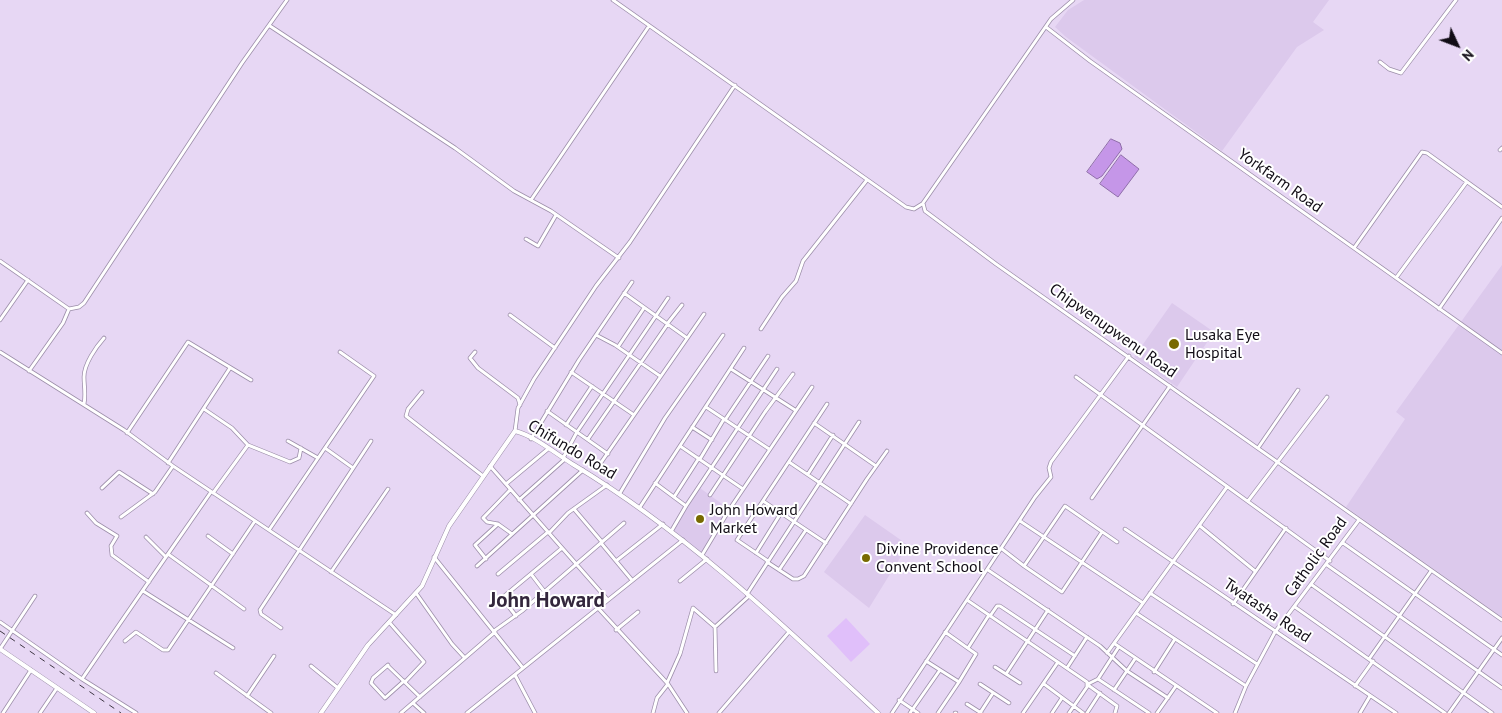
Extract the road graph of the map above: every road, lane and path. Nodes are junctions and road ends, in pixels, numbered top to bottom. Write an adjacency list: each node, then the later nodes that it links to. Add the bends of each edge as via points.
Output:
1 (287, 0): 5 (street)
2 (613, 0): 6 (street)
3 (1073, 0): 7 (street, via 1057,12)
4 (1456, 0): 8 (street, via 1401,73 1389,70)
5 (270, 26): 12 (street); 28 (street, via 88,297 79,307)
6 (649, 26): 9 (street); 12 (street)
7 (1046, 27): 13 (street); 18 (street, Yorkfarm Road)
8 (1380, 62)
9 (735, 85): 10 (street); 19 (street)
10 (867, 180): 13 (street, via 910,208 917,208); 36 (street, via 803,261 796,281)
11 (1466, 183): 14 (street); 18 (street, via 1422,152); 21 (street)
12 (531, 200): 15 (street)
13 (923, 203): 50 (street, Chipwenupwenu Road, via 931,216)
14 (1502, 207)
15 (556, 215): 17 (street, via 538,246); 19 (street)
16 (1502, 218): 29 (street)
17 (526, 239)
18 (1354, 248): 21 (street, Yorkfarm Road)
19 (618, 258): 42 (street)
20 (0, 261): 22 (street)
21 (1396, 278): 29 (street, Yorkfarm Road)
22 (28, 280): 28 (street); 31 (street)
23 (632, 282): 24 (street)
24 (624, 293): 27 (street); 37 (street)
25 (668, 298): 33 (street)
26 (682, 305): 35 (street)
27 (644, 308): 33 (street); 41 (street)
28 (69, 309): 55 (street, via 63,323)
29 (1439, 309): 47 (street, Yorkfarm Road)
30 (704, 314): 40 (street)
31 (1, 315): 34 (street)
32 (510, 316): 42 (street)
33 (656, 316): 35 (street); 48 (street)
34 (0, 320)
35 (667, 324): 40 (street); 51 (street)
36 (761, 329)
37 (596, 335): 41 (street); 56 (street)
38 (723, 335): 134 (street, via 665,418)
39 (104, 338): 73 (street, via 84,376)
40 (687, 338): 58 (street)
41 (618, 346): 48 (street)
42 (555, 348): 75 (street)
43 (744, 348): 53 (street)
44 (0, 352): 55 (street)
45 (340, 352): 102 (street, via 374,376)
46 (474, 352): 75 (street, via 470,358 478,368 518,398)
47 (1502, 353)
48 (630, 355): 51 (street); 68 (street)
49 (768, 356): 61 (street)
50 (1129, 356): 63 (street, Chipwenupwenu Road); 69 (street)
51 (641, 363): 58 (street); 72 (street)
52 (230, 368): 60 (street); 77 (street); 89 (street, via 188,342)
53 (731, 369): 61 (street); 76 (street)
54 (777, 369): 65 (street)
55 (29, 370): 73 (street)
56 (571, 372): 62 (street); 79 (street)
57 (794, 374): 70 (street)
58 (660, 376): 80 (street)
59 (1076, 377): 69 (street)
60 (251, 380)
61 (750, 381): 65 (street); 81 (street)
62 (592, 386): 68 (street); 84 (street)
63 (1170, 386): 85 (street); 103 (street, Chipwenupwenu Road)
64 (812, 387): 78 (street)
65 (764, 389): 70 (street); 87 (street)
66 (1298, 390): 103 (street)
67 (422, 392): 123 (street, via 406,416)
68 (603, 394): 72 (street); 90 (street)
69 (1100, 394): 85 (street); 150 (street, via 1051,462 1051,476)
70 (776, 397): 78 (street); 92 (street)
71 (1327, 397): 112 (street)
72 (614, 401): 80 (street); 94 (street)
73 (84, 404): 89 (street)
74 (826, 404): 83 (street)
75 (520, 405): 88 (street)
76 (706, 407): 81 (street); 86 (street)
77 (204, 409): 99 (street, via 232,428); 113 (street)
78 (795, 410): 105 (street)
79 (547, 411): 84 (street); 93 (street)
80 (634, 415): 107 (street)
81 (725, 419): 87 (street); 95 (street)
82 (859, 422): 98 (street)
83 (814, 423): 91 (street); 111 (street)
84 (566, 425): 90 (street)
85 (1143, 426): 128 (street); 138 (street)
86 (692, 427): 95 (street); 100 (street)
87 (738, 428): 92 (street); 118 (street)
88 (515, 431): 93 (street, Chifundo Road); 116 (street, Chifundo Road)
89 (127, 432): 113 (street)
90 (578, 432): 94 (street); 109 (street)
91 (833, 435): 98 (street); 121 (street)
92 (749, 436): 105 (street); 122 (street)
93 (532, 439): 104 (street, Chifundo Road)
94 (588, 439): 107 (street)
95 (712, 440): 110 (street)
96 (288, 441): 101 (street)
97 (371, 441): 119 (street)
98 (846, 444): 117 (street); 125 (street)
99 (248, 445): 101 (street, via 290,462 297,461); 133 (street)
100 (680, 446): 110 (street); 124 (street)
101 (301, 448): 108 (street)
102 (325, 448): 108 (street); 119 (street)
103 (1258, 448): 112 (street, Chipwenupwenu Road)
104 (548, 449): 109 (street, Chifundo Road); 126 (street)
105 (769, 449): 131 (street)
106 (887, 451): 117 (street)
107 (608, 454): 114 (street)
108 (318, 458): 160 (street)
109 (564, 459): 120 (street, Chifundo Road); 139 (street)
110 (700, 459): 118 (street); 137 (street)
111 (789, 462): 121 (street); 140 (street)
112 (1277, 462): 141 (street); 151 (street, Chipwenupwenu Road)
113 (168, 463): 115 (street)
114 (600, 464)
115 (173, 466): 133 (street); 135 (street)
116 (490, 466): 123 (street, Chifundo Road); 126 (street)
117 (876, 466): 142 (street)
118 (712, 467): 122 (street); 143 (street)
119 (353, 468): 176 (street)
120 (583, 470): 127 (street, Chifundo Road); 148 (street)
121 (808, 474): 125 (street)
122 (723, 475): 131 (street); 136 (street)
123 (483, 476): 181 (street, Chifundo Road, via 449,526)
124 (655, 483): 137 (street); 144 (street)
125 (820, 483): 142 (street); 153 (street)
126 (506, 484): 132 (street)
127 (607, 485): 134 (street, Chifundo Road); 145 (street)
128 (1227, 487): 141 (street); 157 (street)
129 (102, 488): 135 (street, via 119,472)
130 (388, 489): 196 (street)
131 (743, 489): 179 (street)
132 (510, 490): 139 (street); 155 (street, via 483,518)
133 (212, 492): 152 (street); 180 (street)
134 (620, 493): 144 (street, Chifundo Road)
135 (153, 494): 149 (street)
136 (710, 495)
137 (674, 497): 143 (street)
138 (1092, 498)
139 (519, 500): 148 (street)
140 (763, 501): 147 (street); 177 (street, via 737,540)
141 (1248, 501): 158 (street)
142 (851, 504): 172 (street)
143 (686, 506): 161 (street)
144 (640, 507): 156 (street, Chifundo Road)
145 (574, 509): 163 (street); 170 (street)
146 (87, 513): 201 (street, via 117,536 111,546 112,555)
147 (781, 513): 153 (street); 177 (street)
148 (533, 515): 163 (street); 165 (street)
149 (121, 517)
150 (1020, 520): 167 (street); 175 (street)
151 (1359, 520): 173 (street, Catholic Road); 195 (street, Chipwenupwenu Road)
152 (255, 521): 160 (street); 178 (street)
153 (794, 522): 162 (street); 185 (street)
154 (624, 523): 170 (street)
155 (498, 524): 165 (street); 182 (street, via 475,545)
156 (663, 524): 161 (street, Chifundo Road); 184 (street)
157 (1200, 526): 186 (street); 194 (street)
158 (1286, 528): 188 (street); 194 (street)
159 (1125, 529): 186 (street, Twatasha Road)
160 (269, 530): 176 (street)
161 (672, 530): 169 (street, Chifundo Road)
162 (806, 530): 172 (street); 192 (street)
163 (548, 532): 174 (street); 197 (street)
164 (1102, 532): 167 (street, via 1064,506); 171 (street); 187 (street)
165 (512, 534): 182 (street)
166 (208, 536): 178 (street)
167 (1044, 536): 187 (street); 191 (street)
168 (146, 537): 180 (street)
169 (683, 539): 179 (street, Chifundo Road); 199 (street)
170 (602, 542): 184 (street); 189 (street)
171 (1117, 542)
172 (826, 543): 192 (street, via 802,578 793,579)
173 (1343, 543): 188 (street, Catholic Road); 208 (street)
174 (562, 548): 189 (street); 198 (street)
175 (1002, 549): 191 (street); 193 (street)
176 (299, 551): 196 (street); 230 (street, via 260,610)
177 (756, 553): 185 (street)
178 (233, 554): 202 (street)
179 (702, 555): 183 (street, Chifundo Road)
180 (167, 556): 201 (street); 202 (street)
181 (434, 557): 206 (street, Chifundo Road, via 431,570); 234 (street)
182 (486, 559): 190 (street)
183 (707, 559): 200 (street); 209 (street, Chifundo Road)
184 (616, 561): 199 (street)
185 (767, 561): 192 (street); 209 (street)
186 (1173, 561): 207 (street); 214 (street, Twatasha Road)
187 (1083, 563): 191 (street, via 1062,592); 213 (street)
188 (1329, 563): 203 (street, Catholic Road); 223 (street)
189 (576, 564): 205 (street); 211 (street)
190 (478, 566)
191 (1024, 566)
192 (779, 570)
193 (988, 570): 212 (street); 218 (street)
194 (1255, 571): 214 (street)
195 (1431, 571): 208 (street); 226 (street, Chipwenupwenu Road)
196 (331, 572): 221 (street)
197 (498, 574)
198 (530, 574): 205 (street); 224 (street, via 502,598)
199 (631, 580): 211 (street)
200 (680, 581)
201 (149, 582): 204 (street)
202 (211, 586): 217 (street); 225 (street)
203 (1312, 586): 216 (street, Catholic Road); 239 (street)
204 (143, 591): 225 (street); 275 (street)
205 (544, 592): 224 (street)
206 (416, 593): 221 (street, Chifundo Road); 254 (street)
207 (1150, 593): 213 (street); 261 (street)
208 (1415, 594): 223 (street); 249 (street)
209 (748, 595): 229 (street); 235 (street, Chifundo Road)
210 (35, 596): 231 (street)
211 (607, 598): 215 (street)
212 (967, 600): 222 (street); 236 (street)
213 (1143, 603): 220 (street)
214 (1233, 604): 237 (street, Twatasha Road)
215 (596, 607): 232 (street); 264 (street)
216 (1295, 607): 237 (street, Catholic Road); 256 (street)
217 (244, 609)
218 (1048, 610): 233 (street); 238 (street)
219 (638, 612): 232 (street)
220 (1136, 613): 241 (street); 244 (street)
221 (396, 615): 228 (street, Chifundo Road)
222 (990, 615): 233 (street, via 1000,606); 243 (street); 246 (street)
223 (1400, 615): 239 (street); 270 (street)
224 (516, 616): 234 (street)
225 (189, 620): 242 (street, via 166,651 136,632); 245 (street)
226 (1502, 620)
227 (0, 622): 231 (street)
228 (389, 622): 277 (street, via 424,662); 288 (street, Chifundo Road, via 368,645)
229 (715, 627): 268 (street); 280 (street, via 693,608 680,654)
230 (281, 628)
231 (12, 630): 248 (street); 275 (street)
232 (616, 630): 280 (street)
233 (1036, 630): 243 (street); 253 (street)
234 (495, 631): 254 (street); 264 (street)
235 (788, 632): 317 (street); 318 (street, Chifundo Road)
236 (946, 632): 246 (street); 258 (street)
237 (1275, 632): 261 (street, Catholic Road); 286 (street, Twatasha Road)
238 (1087, 637): 250 (street); 253 (street)
239 (1385, 637): 256 (street); 293 (street)
240 (1502, 638): 249 (street)
241 (1176, 639): 271 (street); 285 (street)
242 (124, 641)
243 (1028, 642): 260 (street); 273 (street)
244 (1115, 644): 247 (street); 250 (street)
245 (234, 648)
246 (968, 648): 278 (street, via 976,656)
247 (1118, 648): 255 (street); 257 (street)
248 (0, 649): 266 (street)
249 (1494, 650): 251 (street); 270 (street)
250 (1107, 653): 255 (street)
251 (1502, 655)
252 (274, 656): 294 (street)
253 (1075, 656): 265 (street)
254 (464, 657): 296 (street)
255 (1111, 658): 269 (street); 276 (street)
256 (1369, 658): 259 (street)
257 (1135, 659): 269 (street); 271 (street)
258 (926, 660): 267 (street); 299 (street)
259 (1373, 661): 286 (street); 334 (street)
260 (1058, 662): 265 (street); 282 (street)
261 (1257, 664): 285 (street, Catholic Road)
262 (311, 666): 288 (street)
263 (995, 667): 273 (street)
264 (523, 668): 274 (street)
265 (1067, 668): 283 (street)
266 (30, 670): 287 (street); 305 (street)
267 (940, 670): 278 (street); 304 (street)
268 (716, 671)
269 (1127, 671): 290 (street); 298 (street)
270 (1478, 671): 289 (street); 293 (street)
271 (1154, 672): 284 (street)
272 (216, 673): 294 (street)
273 (1006, 674): 279 (street)
274 (515, 675): 313 (street); 314 (street)
275 (82, 679): 308 (street)
276 (1098, 679): 283 (street); 290 (street)
277 (404, 681): 277 (street, via 388,665 371,683 385,698); 296 (street)
278 (959, 682): 321 (street)
279 (1020, 683)
280 (667, 684): 315 (street, via 656,698); 316 (street)
281 (980, 684): 291 (street)
282 (1044, 684): 297 (street); 323 (street)
283 (1088, 684): 292 (street); 303 (street)
284 (1176, 686): 298 (street); 330 (street)
285 (1246, 686): 331 (street, Catholic Road)
286 (1356, 686): 295 (street, Twatasha Road)
287 (57, 688): 306 (street); 307 (street)
288 (338, 688): 310 (street, Chifundo Road)
289 (1502, 688)
290 (1114, 690): 328 (street)
291 (994, 693): 300 (street); 322 (street)
292 (1100, 693): 326 (street); 327 (street, via 1117,706)
293 (1463, 693): 334 (street); 335 (street)
294 (247, 696): 309 (street)
295 (1370, 696): 332 (street); 333 (street, Twatasha Road)
296 (420, 697): 301 (street)
297 (1062, 698): 303 (street); 324 (street)
298 (1168, 698): 329 (street)
299 (899, 700): 304 (street); 319 (street)
300 (1009, 703)
301 (414, 704): 311 (street); 312 (street)
302 (967, 704): 322 (street)
303 (1074, 706): 325 (street); 326 (street)
304 (911, 711): 320 (street)
305 (3, 713)
306 (40, 713)
307 (94, 713)
308 (136, 713)
309 (271, 713)
310 (321, 713)
311 (401, 713)
312 (424, 713)
313 (468, 713)
314 (535, 713)
315 (653, 713)
316 (687, 713)
317 (719, 713)
318 (878, 713)
319 (892, 713)
320 (918, 713)
321 (938, 713)
322 (980, 713)
323 (1023, 713)
324 (1052, 713)
325 (1070, 713)
326 (1085, 713)
327 (1115, 713)
328 (1149, 713)
329 (1158, 713)
330 (1217, 713)
331 (1235, 713)
332 (1360, 713)
333 (1396, 713)
334 (1447, 713)
335 (1492, 713)

